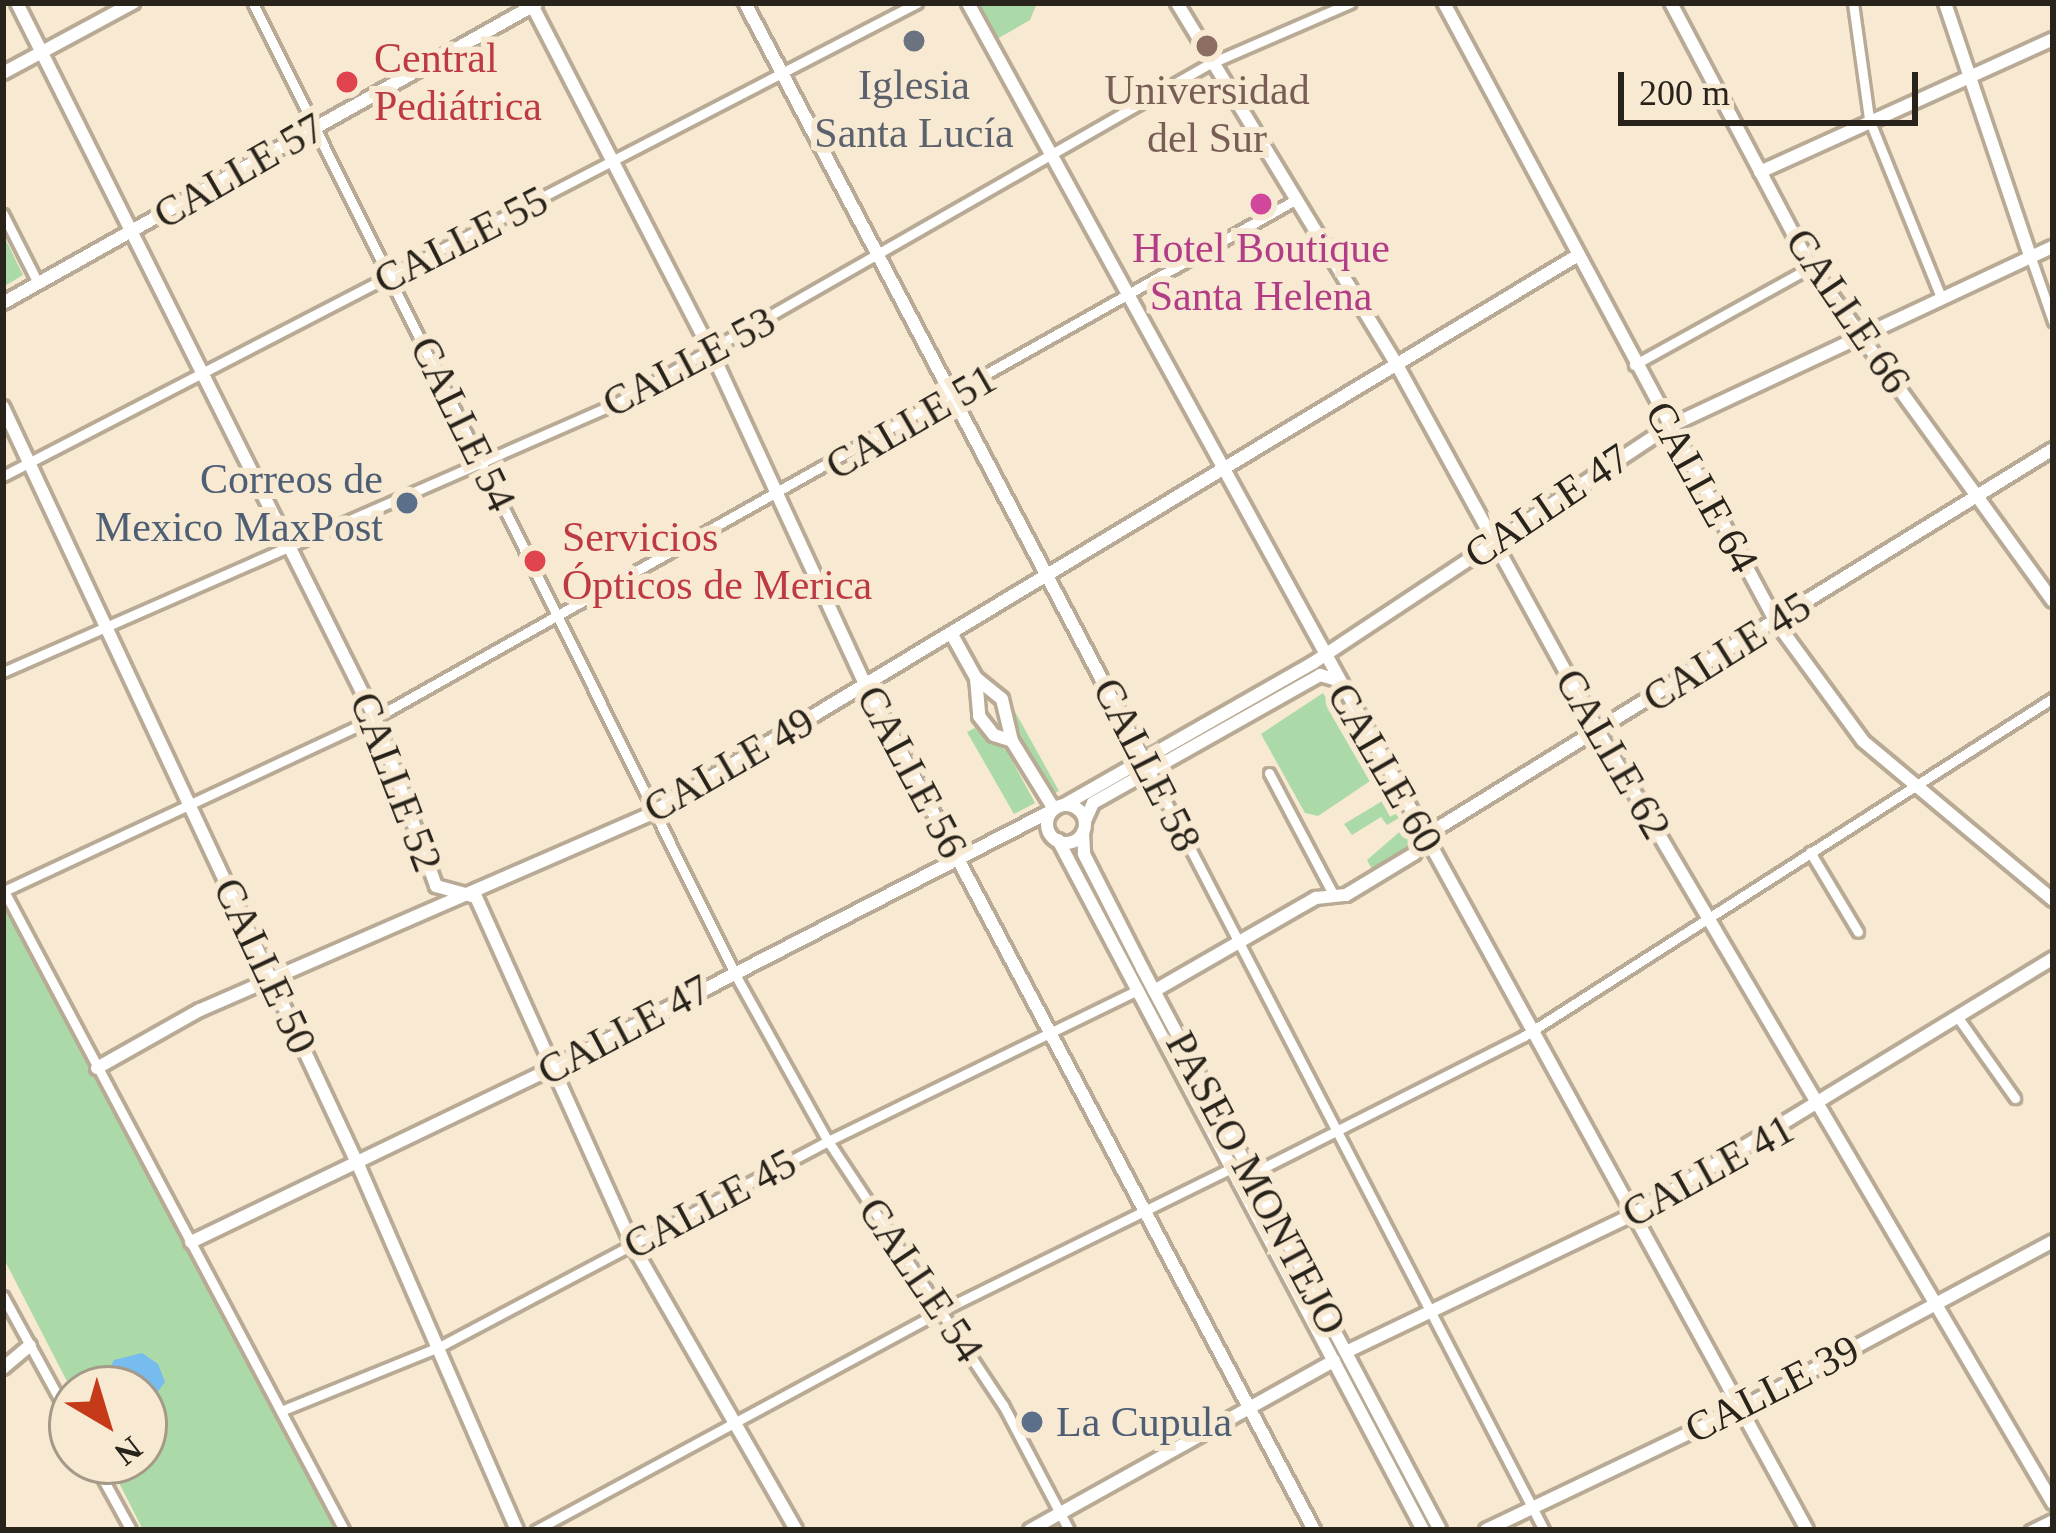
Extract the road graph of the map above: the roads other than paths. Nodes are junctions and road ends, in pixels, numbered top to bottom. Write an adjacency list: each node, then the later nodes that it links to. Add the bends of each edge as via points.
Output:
1 (17, 3): 15 (street, CALLE 52)
2 (133, 3): 15 (street)
3 (253, 3): 21 (street, CALLE 54)
4 (745, 3): 18 (street, CALLE 58)
5 (917, 3): 18 (street, CALLE 55)
6 (968, 3): 22 (street, CALLE 60)
7 (1177, 3): 16 (street, CALLE 62)
8 (1350, 3): 16 (street, CALLE 53)
9 (1444, 3): 29 (street, CALLE 64)
10 (1671, 3): 24 (street, CALLE 66)
11 (1853, 3): 20 (street)
12 (1945, 3): 19 (street)
13 (534, 4): 21 (street, CALLE 57); 23 (street, CALLE 56)
14 (2053, 39): 19 (street)
15 (43, 51): 17 (street); 27 (street, CALLE 52)
16 (1209, 64): 22 (street, CALLE 53); 25 (street, CALLE 62)
17 (3, 74)
18 (781, 75): 23 (street, CALLE 55); 31 (street, CALLE 58)
19 (1969, 79): 20 (street); 30 (street)
20 (1869, 118): 24 (street); 36 (street)
21 (316, 126): 27 (street, CALLE 57); 33 (street, CALLE 54)
22 (1055, 157): 31 (street, CALLE 53); 35 (street, CALLE 60)
23 (615, 163): 33 (street, CALLE 55); 40 (street, CALLE 56)
24 (1760, 172): 32 (street, CALLE 66)
25 (1297, 200): 35 (street, CALLE 51); 41 (street, CALLE 62)
26 (3, 214): 34 (street)
27 (137, 229): 34 (street, CALLE 57); 43 (street, CALLE 52)
28 (2053, 248): 30 (street, CALLE 47)
29 (1578, 255): 41 (street, CALLE 49); 42 (street, CALLE 64)
30 (2031, 259): 36 (street, CALLE 47); 38 (street)
31 (875, 261): 40 (street, CALLE 53); 44 (street, CALLE 58)
32 (1811, 267): 39 (street, CALLE 66); 42 (street)
33 (391, 275): 43 (street, CALLE 55); 49 (street, CALLE 54)
34 (38, 283): 37 (street, CALLE 57)
35 (1128, 295): 44 (street, CALLE 51); 50 (street, CALLE 60)
36 (1941, 297): 39 (street, CALLE 47)
37 (3, 303)
38 (2053, 321)
39 (1859, 336): 46 (street, CALLE 47); 52 (street, CALLE 66)
40 (712, 353): 49 (street, CALLE 53); 53 (street, CALLE 56)
41 (1396, 365): 50 (street, CALLE 49); 55 (street, CALLE 62)
42 (1634, 365): 46 (street, CALLE 64)
43 (200, 370): 48 (street, CALLE 55); 54 (street, CALLE 52)
44 (952, 400): 53 (street, CALLE 51); 56 (street, CALLE 58)
45 (3, 406): 48 (street, CALLE 50)
46 (1668, 427): 55 (street, CALLE 47); 60 (street, CALLE 64)
47 (2053, 449): 52 (street, CALLE 45)
48 (29, 462): 51 (street, CALLE 55); 59 (street, CALLE 50)
49 (483, 464): 54 (street, CALLE 53); 58 (street, CALLE 54)
50 (1224, 473): 56 (street, CALLE 49); 62 (street, CALLE 60)
51 (3, 476)
52 (1980, 494): 57 (street, CALLE 66); 60 (street, CALLE 45)
53 (778, 497): 58 (street, CALLE 51); 66 (street, CALLE 56)
54 (289, 540): 59 (street, CALLE 53); 68 (street, CALLE 52)
55 (1493, 543): 62 (street, CALLE 47); 69 (street, CALLE 62)
56 (1048, 578): 61 (street, CALLE 49); 72 (street, CALLE 58)
57 (2053, 602)
58 (555, 616): 68 (street, CALLE 51); 77 (street, CALLE 54)
59 (104, 622): 63 (street, CALLE 53); 75 (street, CALLE 50)
60 (1776, 622): 69 (street, CALLE 45); 74 (street, CALLE 64, via 1863,741)
61 (951, 633): 64 (street); 66 (street, CALLE 49)
62 (1322, 654): 65 (street, CALLE 60); 71 (street, CALLE 47)
63 (3, 672)
64 (976, 678): 70 (street, via 1008,709); 70 (street, via 979,716 994,736)
65 (1334, 679): 71 (street, CALLE 47, via 1320,675); 79 (street, CALLE 60)
66 (865, 684): 77 (street, CALLE 49); 82 (street, CALLE 56)
67 (2053, 698): 74 (street)
68 (375, 718): 75 (street, CALLE 51); 84 (street, CALLE 52, via 436,886)
69 (1598, 731): 79 (street, CALLE 45); 87 (street, CALLE 62)
70 (1012, 741): 76 (street)
71 (1178, 747): 72 (street, CALLE 47)
72 (1148, 765): 76 (street, CALLE 47); 78 (street, CALLE 47, via 1093,803); 89 (street, CALLE 58)
73 (1269, 773): 85 (street)
74 (1913, 787): 81 (street); 86 (street, CALLE 64)
75 (190, 807): 83 (street, CALLE 51); 92 (street, CALLE 50)
76 (1057, 808): 78 (street); 80 (street, via 1048,829); 82 (street, CALLE 47)
77 (650, 814): 84 (street, CALLE 49); 91 (street, CALLE 54)
78 (1084, 826): 80 (street); 94 (street, PASEO MONTEJO, via 1084,854)
79 (1424, 836): 85 (street, CALLE 45, via 1414,854); 96 (street, CALLE 60)
80 (1058, 840): 93 (street)
81 (1810, 852): 87 (street); 88 (street)
82 (956, 854): 91 (street, CALLE 47); 97 (street, CALLE 56)
83 (3, 890): 98 (street)
84 (461, 892): 92 (street, CALLE 49); 99 (street, CALLE 52, via 478,901)
85 (1334, 896): 89 (street, CALLE 45, via 1316,898)
86 (2053, 900)
87 (1709, 916): 96 (street); 101 (street, CALLE 62)
88 (1858, 932)
89 (1238, 944): 94 (street, CALLE 45); 102 (street, CALLE 58)
90 (2053, 958): 95 (street, CALLE 41)
91 (734, 971): 99 (street, CALLE 47); 103 (street, CALLE 54)
92 (270, 977): 98 (street, CALLE 49); 104 (street, CALLE 50)
93 (1137, 990): 97 (street, CALLE 45); 105 (street)
94 (1154, 991): 106 (street, PASEO MONTEJO)
95 (1959, 1019): 100 (street); 101 (street, CALLE 41)
96 (1532, 1030): 102 (street); 108 (street, CALLE 60)
97 (1050, 1034): 103 (street, CALLE 45); 107 (street, CALLE 56)
98 (97, 1067): 110 (street)
99 (550, 1069): 104 (street, CALLE 47); 111 (street, CALLE 52)
100 (2015, 1098)
101 (1819, 1108): 108 (street, CALLE 41); 113 (street, CALLE 62)
102 (1334, 1134): 106 (street); 115 (street, CALLE 58)
103 (828, 1141): 111 (street, CALLE 45); 114 (street, CALLE 54)
104 (357, 1164): 110 (street, CALLE 47); 117 (street, CALLE 50)
105 (1231, 1168): 107 (street); 118 (street)
106 (1251, 1174): 118 (street, PASEO MONTEJO)
107 (1148, 1211): 114 (street); 121 (street, CALLE 56)
108 (1634, 1214): 115 (street, CALLE 41); 122 (street, CALLE 60)
109 (2053, 1241): 113 (street, CALLE 39)
110 (190, 1242): 123 (street)
111 (632, 1246): 117 (street, CALLE 45); 124 (street, CALLE 52)
112 (3, 1295): 116 (street)
113 (1937, 1304): 122 (street, CALLE 39); 126 (street, CALLE 62)
114 (943, 1310): 124 (street); 128 (street, CALLE 54)
115 (1429, 1311): 118 (street, CALLE 41); 127 (street, CALLE 58)
116 (30, 1345): 119 (street); 120 (street)
117 (440, 1347): 123 (street, CALLE 45); 132 (street, CALLE 50)
118 (1340, 1356): 121 (street, CALLE 41); 138 (street); 139 (street, PASEO MONTEJO)
119 (3, 1368)
120 (48, 1378)
121 (1248, 1404): 128 (street, CALLE 41); 137 (street, CALLE 56)
122 (1740, 1409): 127 (street, CALLE 39); 142 (street, CALLE 60)
123 (281, 1411): 131 (street)
124 (735, 1422): 133 (street); 134 (street, CALLE 52)
125 (106, 1485): 130 (street)
126 (2053, 1503)
127 (1532, 1507): 140 (street, CALLE 39); 141 (street, CALLE 58)
128 (1064, 1511): 135 (street, CALLE 41); 136 (street, CALLE 54)
129 (2053, 1519): 143 (street)
130 (130, 1530)
131 (344, 1530)
132 (518, 1530)
133 (536, 1530)
134 (796, 1530)
135 (1030, 1530)
136 (1069, 1530)
137 (1313, 1530)
138 (1423, 1530)
139 (1440, 1530)
140 (1486, 1530)
141 (1544, 1530)
142 (1807, 1530)
143 (2030, 1530)

